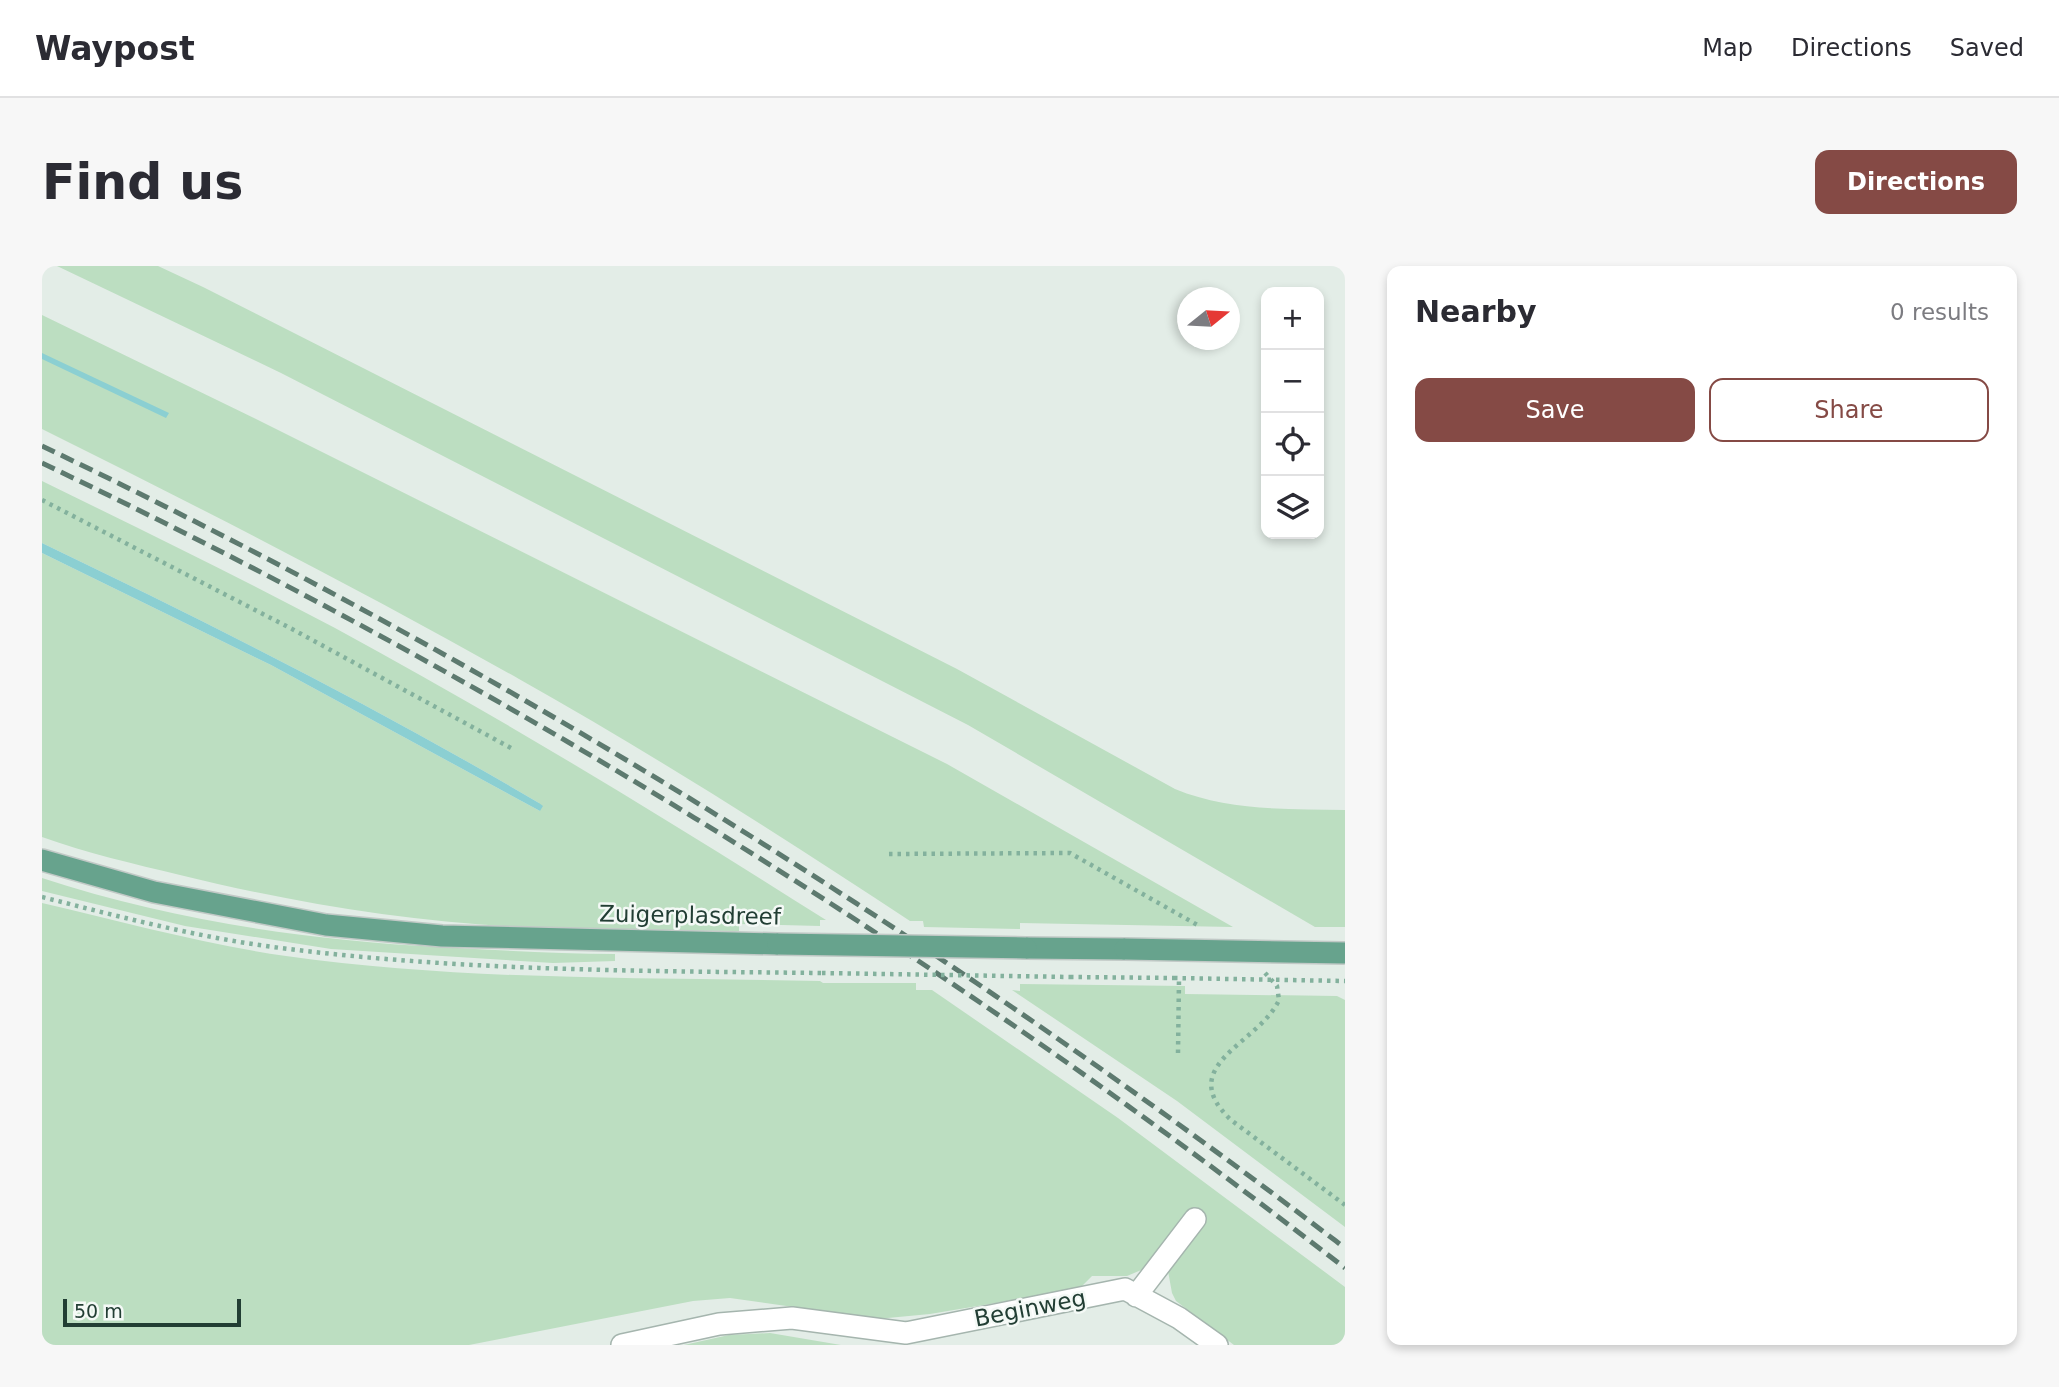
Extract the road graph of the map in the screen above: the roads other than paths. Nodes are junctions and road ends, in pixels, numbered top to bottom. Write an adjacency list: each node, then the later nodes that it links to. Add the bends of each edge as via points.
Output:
1 (42, 860): 2 (main road, Zuigerplasdreef, bridge, via 154,892 326,925 442,936)
2 (1345, 953)
3 (1195, 1219): 4 (lane)
4 (1136, 1296): 5 (lane, Beginweg, via 1125,1289 906,1333 792,1318 719,1324); 6 (lane, Beginweg)
5 (622, 1345)
6 (1217, 1345)

